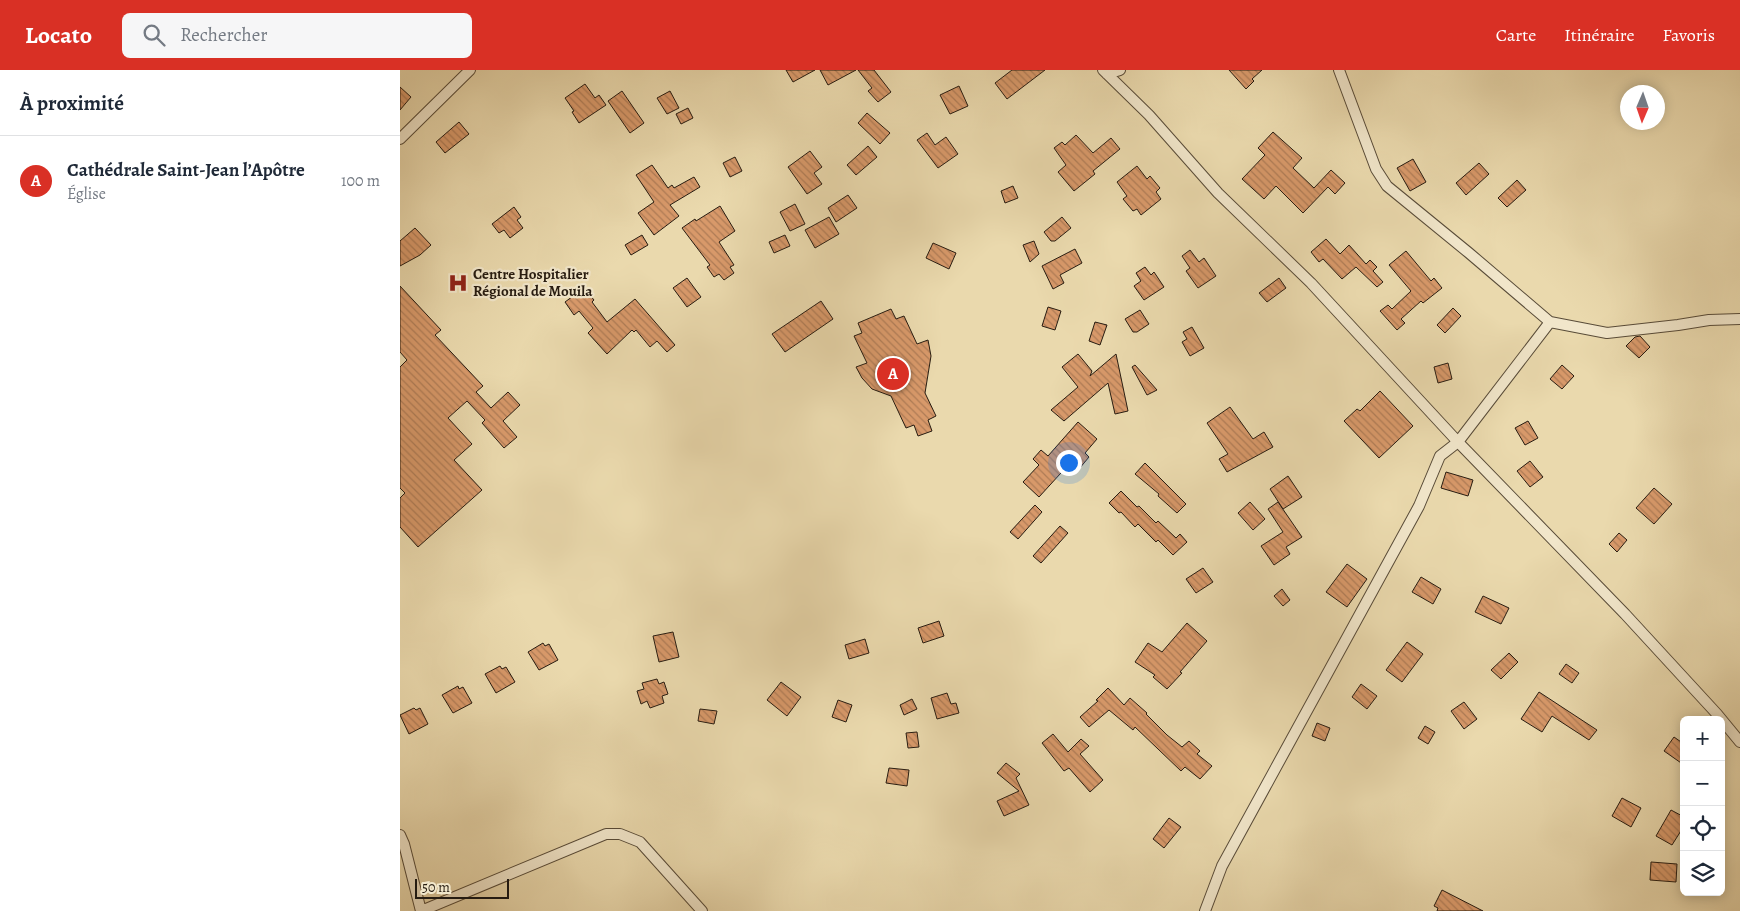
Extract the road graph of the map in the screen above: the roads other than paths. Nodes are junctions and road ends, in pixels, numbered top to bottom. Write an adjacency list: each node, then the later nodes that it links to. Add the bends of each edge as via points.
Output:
1 (470, 70): 5 (street)
2 (1120, 70): 4 (street)
3 (1340, 70): 7 (street, via 1376,169 1387,186)
4 (1105, 72): 8 (street, via 1149,115 1218,193 1311,283)
5 (400, 139)
6 (1740, 319): 7 (street, via 1607,333)
7 (1550, 322): 8 (street)
8 (1458, 442): 9 (street, via 1625,614); 13 (street, via 1440,456 1419,506 1222,866)
9 (1740, 742)
10 (400, 835): 11 (street)
11 (421, 911): 12 (street, via 606,834 620,834 640,842)
12 (702, 911)
13 (1205, 911)

